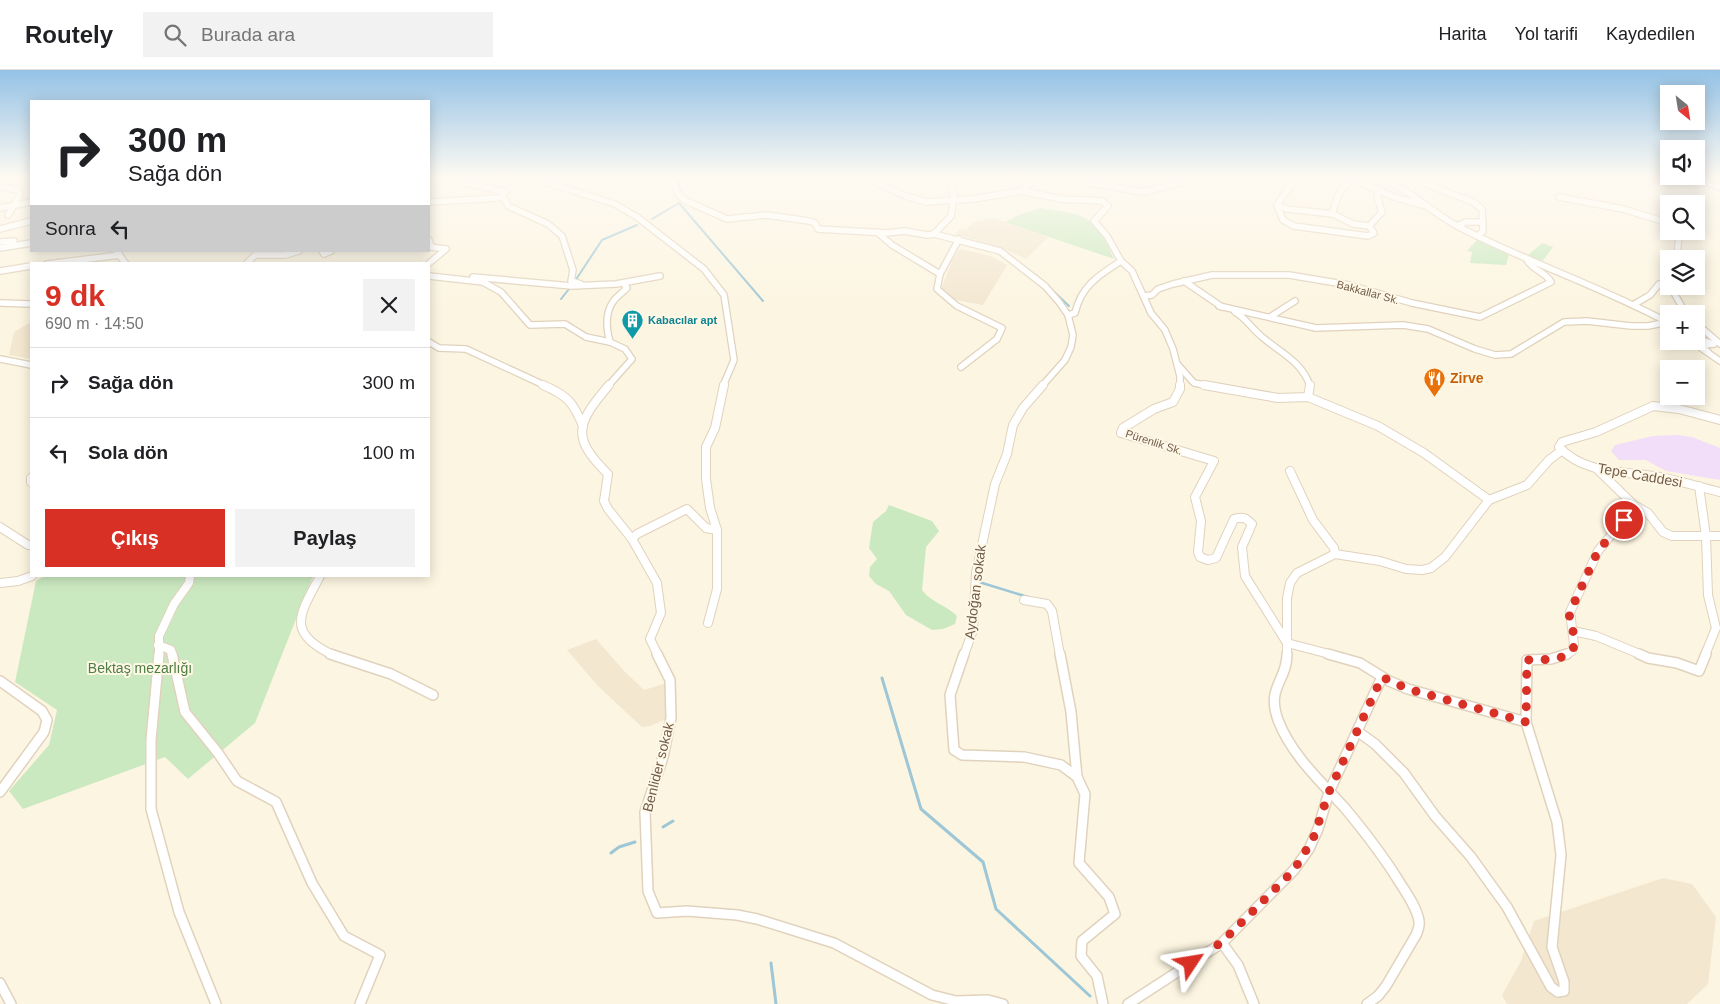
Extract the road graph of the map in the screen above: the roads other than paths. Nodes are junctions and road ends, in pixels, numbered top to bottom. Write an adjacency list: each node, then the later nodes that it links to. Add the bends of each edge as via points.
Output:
1 (30, 221): 15 (street)
2 (543, 221): 42 (street, via 563,235 573,270 571,282)
3 (642, 221): 77 (street, via 704,270 724,295 734,360 723,387 715,428 706,447 706,479)
4 (806, 221): 16 (street, Aydoğan sokak, via 815,223 818,229)
5 (947, 221): 18 (street)
6 (1094, 221): 32 (street, Pürenlik Sk.)
7 (1284, 221): 14 (street, via 1294,226 1368,236 1374,232)
8 (1346, 221): 14 (street)
9 (1374, 221): 14 (street)
10 (1454, 221): 12 (street)
11 (1483, 222): 12 (street); 19 (street)
12 (1459, 224): 19 (street)
13 (30, 226): 17 (street)
14 (1369, 226)
15 (0, 229)
16 (877, 232): 18 (street, Aydoğan sokak); 35 (street)
17 (0, 234)
18 (934, 234): 20 (street, Aydoğan sokak)
19 (1479, 235): 28 (street)
20 (959, 240): 35 (street); 49 (street, Aydoğan sokak, via 1000,251 1045,286)
21 (0, 242): 22 (street)
22 (30, 242)
23 (30, 242): 25 (street)
24 (430, 244): 31 (street, via 431,247 446,249)
25 (0, 248)
26 (296, 252): 30 (street, via 255,255)
27 (118, 253): 29 (street)
28 (1526, 258): 39 (street, Bakkallar Sk., via 1528,264 1551,282 1480,317 1412,303 1349,285 1289,275 1212,275); 47 (street)
29 (68, 262)
30 (247, 262)
31 (430, 262)
32 (1121, 262): 43 (street, Pürenlik Sk., via 1132,271); 49 (street, via 1083,288 1075,314)
33 (30, 266): 34 (street)
34 (0, 271)
35 (940, 274): 65 (street, via 937,288 941,295 1002,328 998,339)
36 (430, 276): 38 (street)
37 (660, 276): 40 (street)
38 (462, 278): 42 (street, via 484,277 564,287); 55 (street, via 483,282 501,292 530,325 565,324 586,337)
39 (1184, 282): 43 (street, Bakkallar Sk., via 1165,286 1152,295); 48 (street)
40 (624, 284): 42 (street); 55 (street, via 625,292 612,302 606,330)
41 (1660, 285): 47 (street)
42 (606, 286)
43 (1144, 296): 63 (street, Pürenlik Sk., via 1151,313 1165,330)
44 (1295, 301): 50 (street)
45 (0, 303): 46 (street)
46 (30, 304)
47 (1633, 305): 51 (street)
48 (1218, 306): 50 (street); 66 (street, via 1242,315 1260,336 1301,368 1310,385)
49 (1068, 315): 97 (street, Aydoğan sokak, via 1073,335 1071,347 1065,360 1023,408 1013,425 1007,454 995,484 976,573 973,630 950,695 950,714 954,750 962,755 1024,757 1061,765)
50 (1270, 317): 52 (street, via 1316,328 1403,326 1428,329 1495,355 1511,354 1564,322)
51 (1660, 320)
52 (1660, 325)
53 (1705, 333): 57 (street)
54 (1705, 341): 57 (street)
55 (610, 342): 68 (street, via 625,349 632,359 589,411)
56 (430, 343): 68 (street, via 439,348 466,349 559,392 574,405)
57 (1718, 345): 59 (street, via 1704,345)
58 (1704, 350): 59 (street)
59 (1709, 353): 60 (street); 62 (street)
60 (1720, 357)
61 (0, 358): 64 (street)
62 (1720, 361)
63 (1176, 364): 66 (street, via 1194,383 1278,398); 90 (street, Pürenlik Sk., via 1180,390 1173,402 1154,409 1121,432 1214,462 1195,496 1201,521 1200,557 1216,558 1234,519 1247,519 1252,524 1242,548 1246,576)
64 (30, 365)
65 (961, 367)
66 (1308, 397): 74 (street, via 1378,426 1424,453)
67 (1720, 420): 69 (street, via 1653,406 1596,432 1562,442 1559,444)
68 (583, 426): 80 (street, Benlider sokak, via 586,450 608,474 604,501)
69 (1561, 451): 70 (street, Tepe Caddesi); 74 (street, via 1527,485)
70 (1596, 468): 72 (street, Tepe Caddesi); 75 (street)
71 (1290, 471): 82 (street, via 1313,520)
72 (1699, 486): 73 (street, Tepe Caddesi); 78 (street)
73 (1720, 492)
74 (1489, 500): 82 (street, via 1445,557 1431,568 1406,569)
75 (1635, 506): 78 (street, via 1646,510 1666,534); 89 (street, via 1595,558 1570,612 1569,622)
76 (0, 527): 81 (street)
77 (717, 530): 80 (street, via 706,528 687,509); 88 (street, via 717,589)
78 (1706, 536): 79 (street); 89 (street, via 1708,595 1716,628 1699,672 1677,663 1641,656 1596,636)
79 (1720, 536)
80 (632, 539): 105 (street, Benlider sokak, via 658,583 661,613 650,639 670,680 671,718 663,757 645,812 648,891 657,913 687,911 757,919 834,944 932,994 956,1001 988,1000)
81 (30, 545)
82 (1335, 554): 90 (street, via 1292,578 1287,598)
83 (30, 577): 86 (street)
84 (190, 577): 91 (street, via 163,624)
85 (319, 577): 94 (street, via 302,610 300,621 308,639 338,659 378,669)
86 (0, 583)
87 (1024, 600): 97 (street, via 1047,604 1052,610 1071,712)
88 (708, 623)
89 (1573, 631): 95 (street, via 1575,646 1566,656 1527,660)
90 (1287, 643): 92 (street, via 1351,660); 99 (street, via 1285,668 1274,689 1274,706 1278,720 1298,755)
91 (158, 645): 103 (street, via 151,808 179,912); 104 (street, via 171,650 185,712 237,781 276,802 312,883 344,936 380,955)
92 (1382, 677): 95 (street, via 1408,689); 96 (street)
93 (0, 681): 98 (street, via 42,711 47,720 44,732)
94 (433, 695)
95 (1526, 722): 96 (street, via 1560,838 1552,947 1564,982 1561,992 1551,987 1508,907 1472,857 1435,816 1404,773)
96 (1357, 731): 99 (street)
97 (1077, 778): 106 (street, via 1085,794 1079,863 1109,897 1115,914 1082,942 1081,956 1097,976)
98 (0, 792)
99 (1329, 792): 100 (street, via 1309,849 1294,870); 109 (street, via 1397,877 1418,918 1418,929 1390,982 1377,998)
100 (1222, 942): 107 (street); 108 (street, via 1241,970)
101 (0, 983): 102 (street)
102 (11, 1004)
103 (216, 1004)
104 (360, 1004)
105 (1002, 1004)
106 (1103, 1004)
107 (1128, 1004)
108 (1254, 1004)
109 (1367, 1004)

